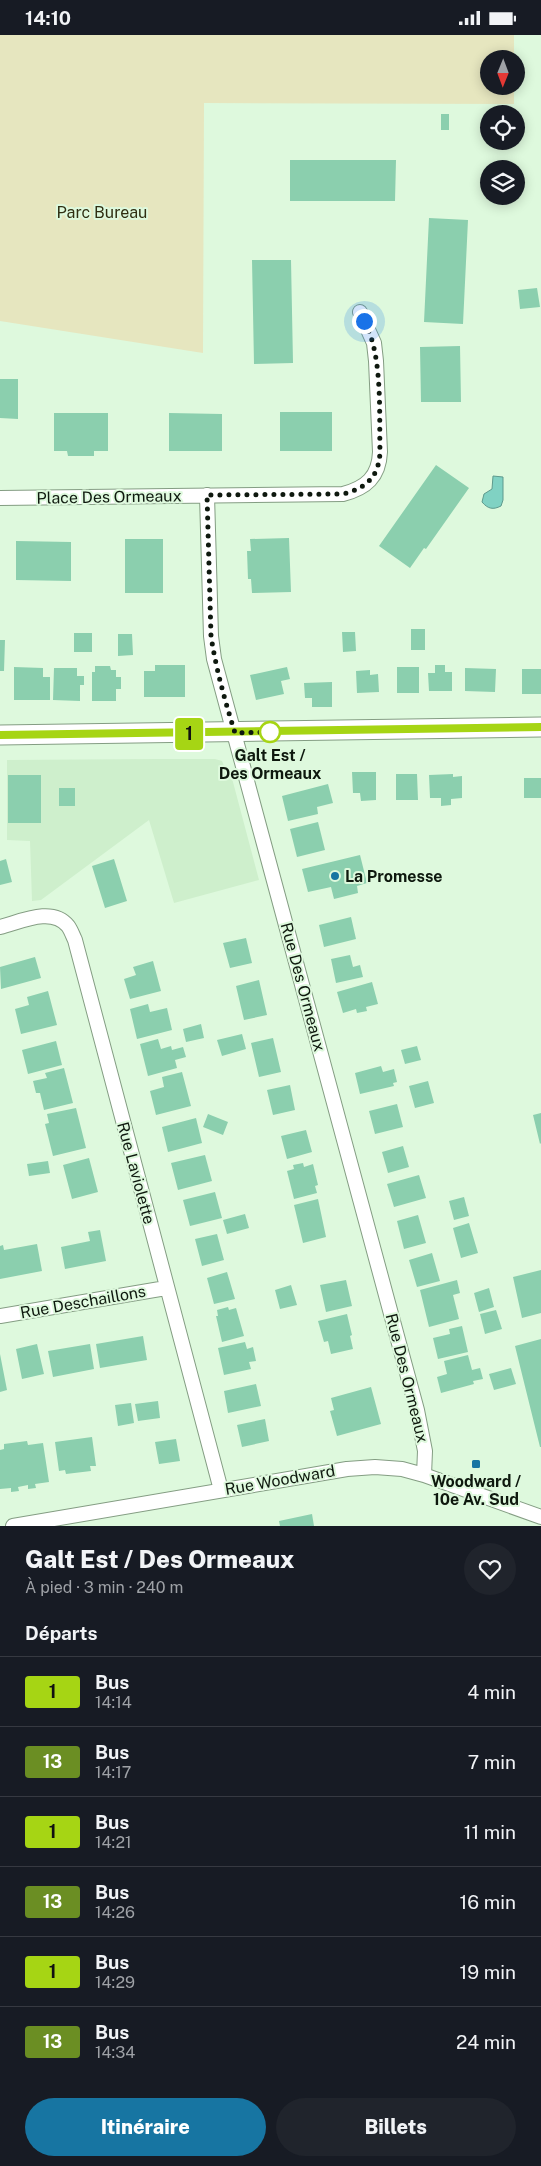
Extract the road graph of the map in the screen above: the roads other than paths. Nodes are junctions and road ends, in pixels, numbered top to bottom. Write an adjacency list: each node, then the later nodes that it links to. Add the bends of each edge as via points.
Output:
1 (360, 312): 2 (street, Place Des Ormeaux, via 374,343 380,452 376,472 367,485 343,494)
2 (207, 495): 3 (street, Place Des Ormeaux); 5 (street, Rue Des Ormeaux, via 211,636 214,659)
3 (0, 497)
4 (541, 727): 5 (main road)
5 (235, 733): 6 (main road); 10 (street, Rue Des Ormeaux, via 417,1410 425,1451)
6 (0, 735)
7 (0, 927): 8 (street, Rue Laviolette, via 44,916 57,917 68,926 75,940)
8 (166, 1288): 9 (street, Rue Deschaillons); 11 (street, Rue Laviolette)
9 (0, 1317)
10 (424, 1475): 11 (street, Rue Woodward, via 388,1467 347,1469); 12 (street, Rue Woodward)
11 (221, 1490): 13 (street, Rue Woodward)
12 (541, 1517)
13 (13, 1526)

